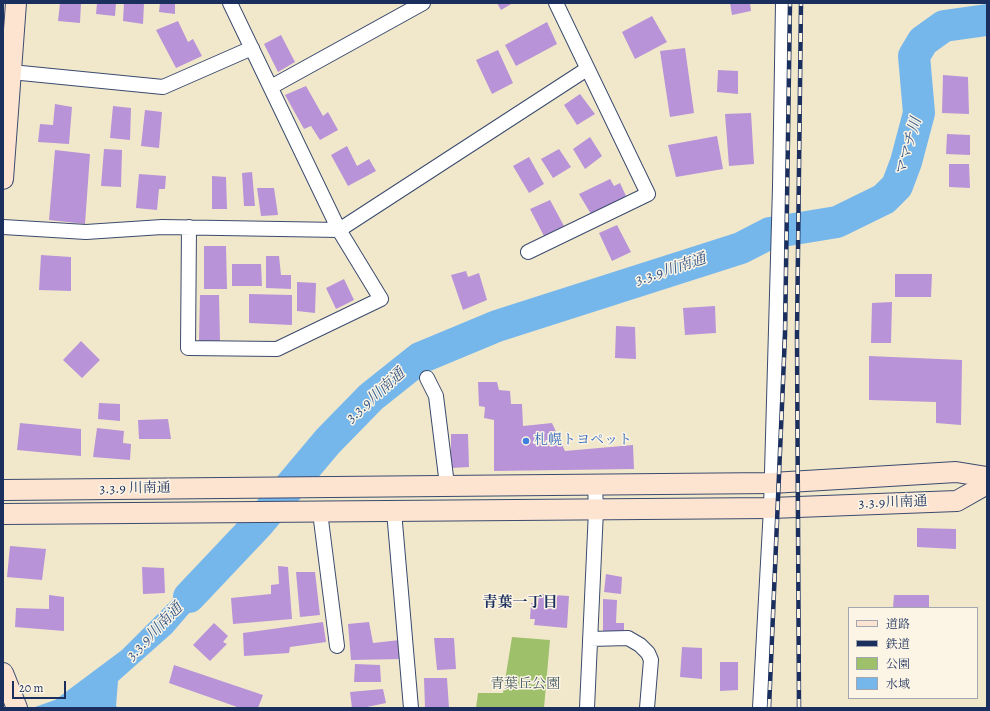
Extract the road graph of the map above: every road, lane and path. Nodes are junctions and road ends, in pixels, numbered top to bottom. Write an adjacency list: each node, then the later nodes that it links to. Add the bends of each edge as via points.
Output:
1 (16, 3): 8 (street)
2 (230, 3): 6 (street)
3 (423, 3): 9 (street)
4 (556, 3): 7 (street)
5 (783, 3): 17 (street)
6 (252, 48): 8 (street, via 163,87); 9 (street)
7 (587, 69): 13 (street); 14 (street, via 648,194)
8 (11, 72): 10 (street)
9 (271, 87): 13 (street)
10 (3, 179)
11 (3, 227): 12 (street, via 86,232)
12 (189, 227): 13 (street); 13 (street, via 188,348 277,349 381,299)
13 (339, 230)
14 (528, 252)
15 (427, 378): 19 (street, via 436,396)
16 (987, 477): 17 (street, 3.3.9川南通, via 956,472)
17 (772, 484): 20 (street, 3.3.9川南通); 23 (street)
18 (987, 484): 23 (street, 3.3.9川南通, via 957,501)
19 (447, 485): 20 (street, 3.3.9川南通); 21 (street, 3.3.9川南通)
20 (595, 485): 24 (street)
21 (310, 487): 22 (street, 3.3.9 川南通)
22 (3, 490)
23 (771, 508): 24 (street, 3.3.9川南通); 36 (street)
24 (596, 510): 25 (street, 3.3.9川南通); 29 (street)
25 (394, 511): 26 (street, 3.3.9川南通); 33 (street)
26 (320, 512): 27 (street, 3.3.9川南通); 30 (street)
27 (244, 513): 28 (street, 3.3.9 川南通)
28 (3, 514)
29 (590, 639): 34 (street); 35 (street, via 628,638 648,653 651,660)
30 (337, 646)
31 (5, 676): 32 (street)
32 (18, 708)
33 (411, 708)
34 (587, 708)
35 (648, 708)
36 (760, 708)

